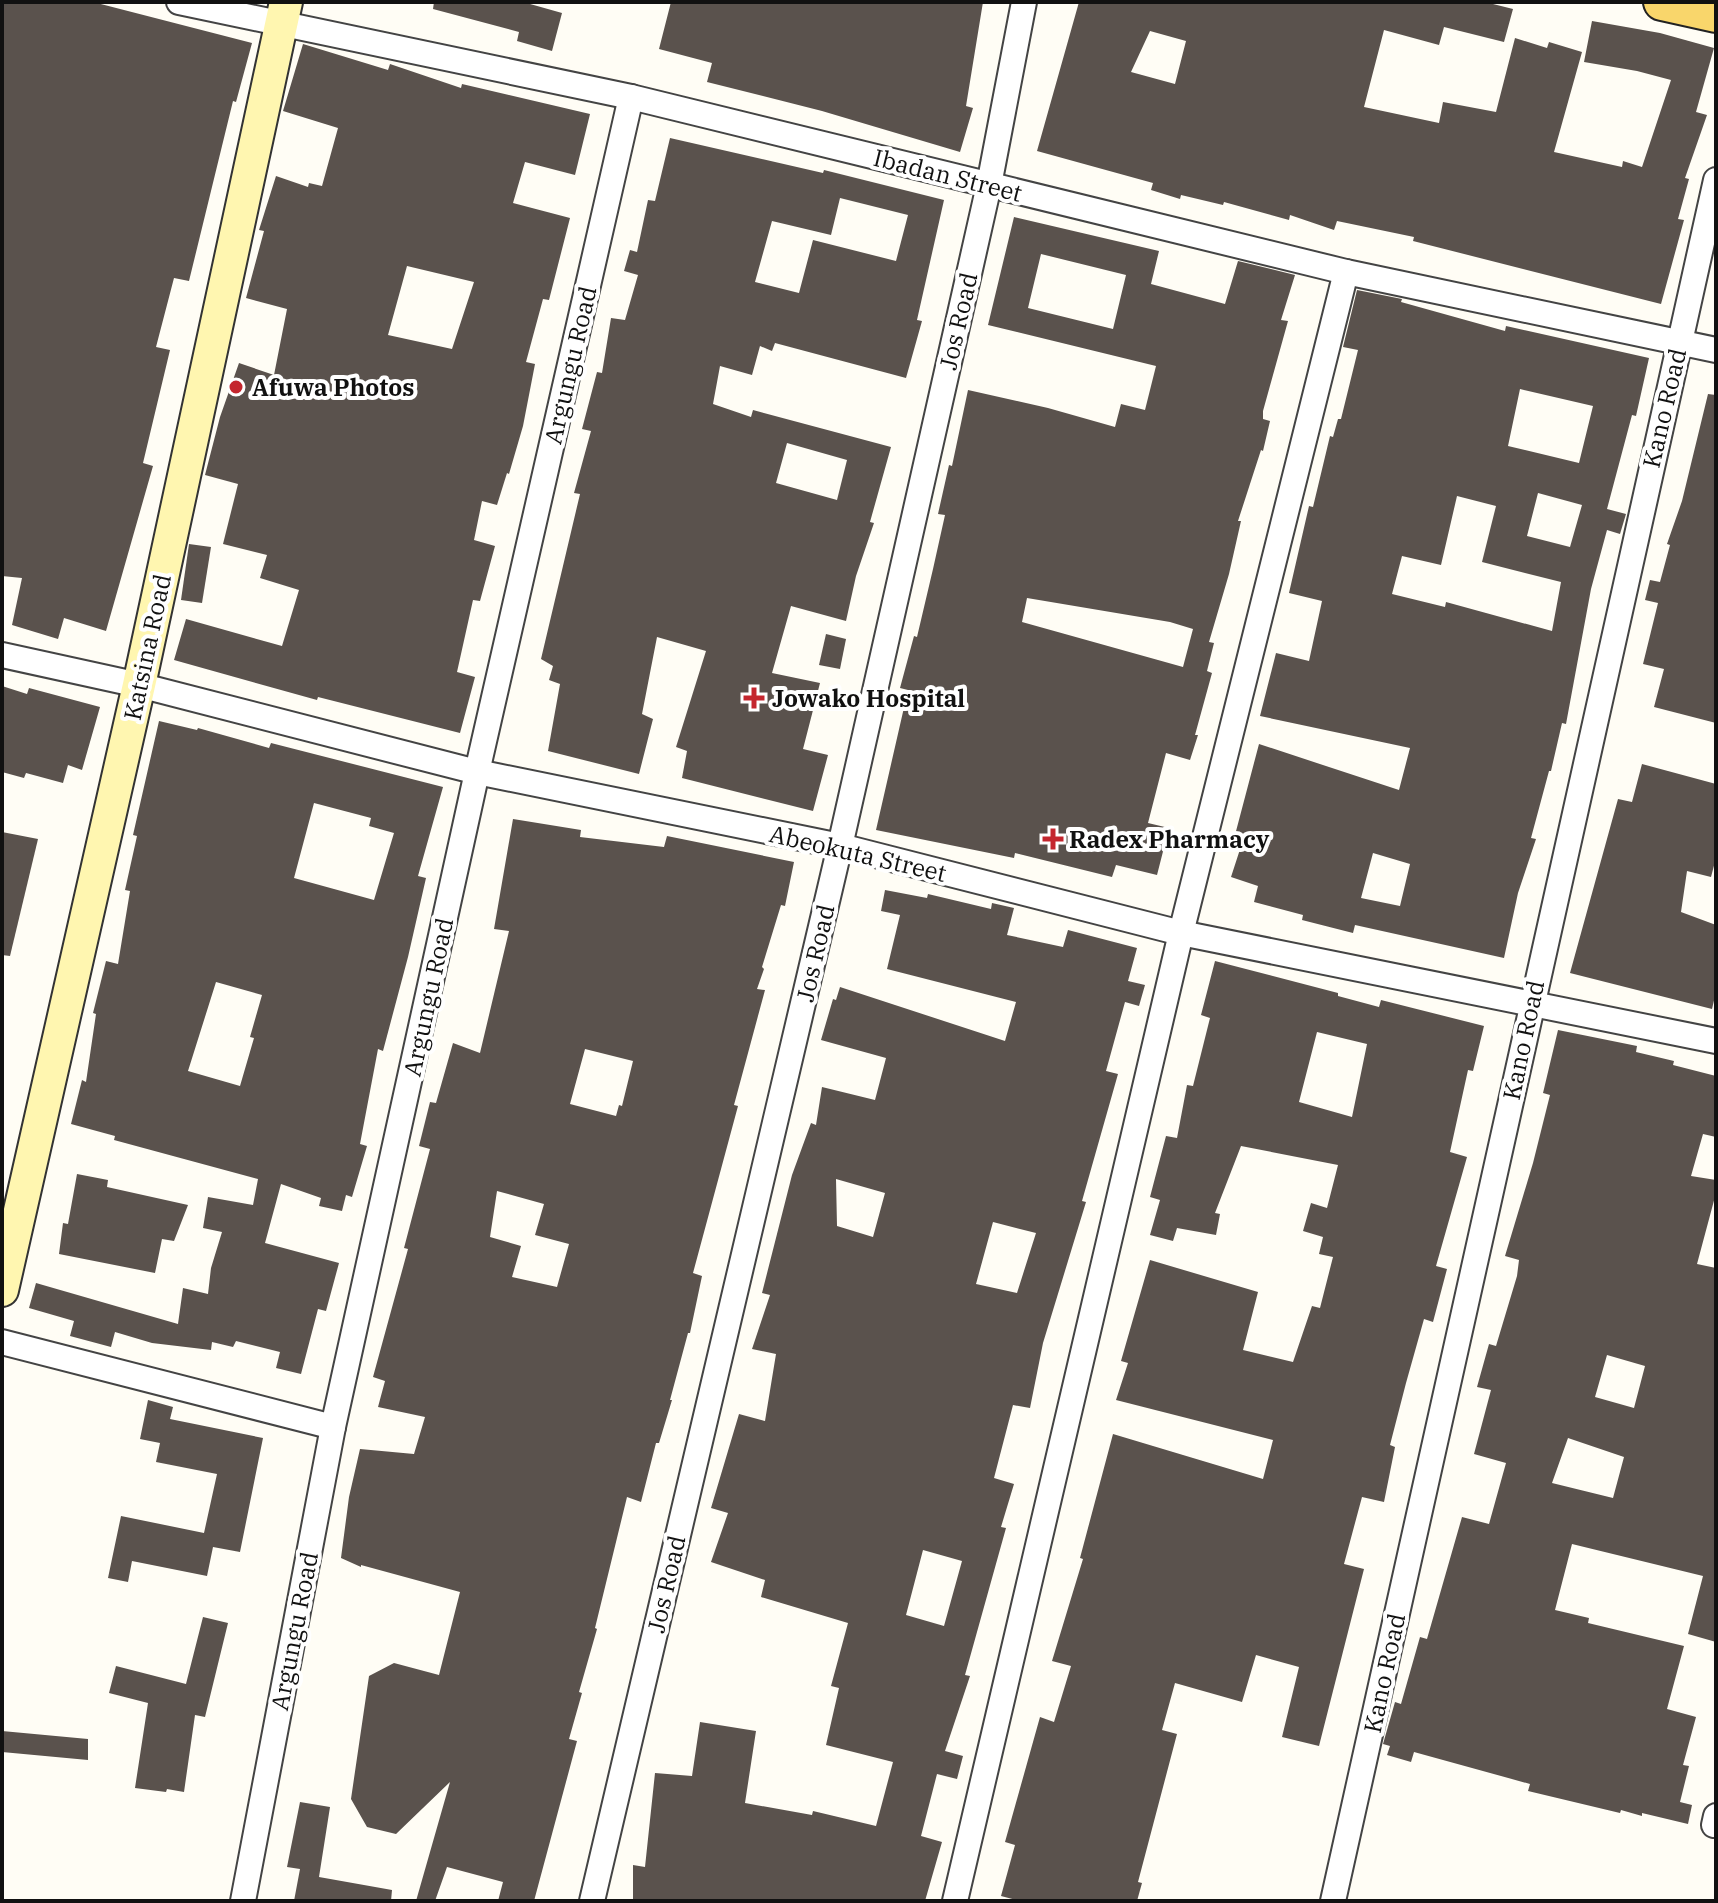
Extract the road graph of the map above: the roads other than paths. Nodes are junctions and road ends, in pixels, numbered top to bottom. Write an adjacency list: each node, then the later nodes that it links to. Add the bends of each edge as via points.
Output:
1 (179, 2): 4 (street, Ibadan Street)
2 (1024, 2): 8 (street, Jos Road)
3 (1662, 2): 5 (main road)
4 (284, 12): 6 (street, Ibadan Street); 13 (street, Katsina Road)
5 (1716, 14)
6 (631, 97): 8 (street, Ibadan Street); 14 (street, Argungu Road)
7 (1716, 180): 10 (street, Kano Road)
8 (989, 185): 9 (street, Ibadan Street); 15 (street, Jos Road)
9 (1346, 272): 10 (street, Ibadan Street); 16 (street)
10 (1679, 342): 11 (street, Ibadan Street); 17 (street, Kano Road)
11 (1716, 350)
12 (2, 655): 13 (street, Abeokuta Street)
13 (139, 685): 14 (street, Abeokuta Street); 19 (street, Katsina Road)
14 (477, 772): 15 (street, Abeokuta Street); 21 (street, Argungu Road)
15 (840, 846): 16 (street, Abeokuta Street); 23 (street, Jos Road)
16 (1181, 933): 17 (street, Abeokuta Street); 24 (street)
17 (1531, 1002): 18 (street, Abeokuta Street); 25 (street, Kano Road)
18 (1716, 1041)
19 (2, 1290)
20 (2, 1342): 21 (street)
21 (333, 1427): 22 (street, Argungu Road)
22 (243, 1901)
23 (592, 1901)
24 (955, 1901)
25 (1333, 1901)

